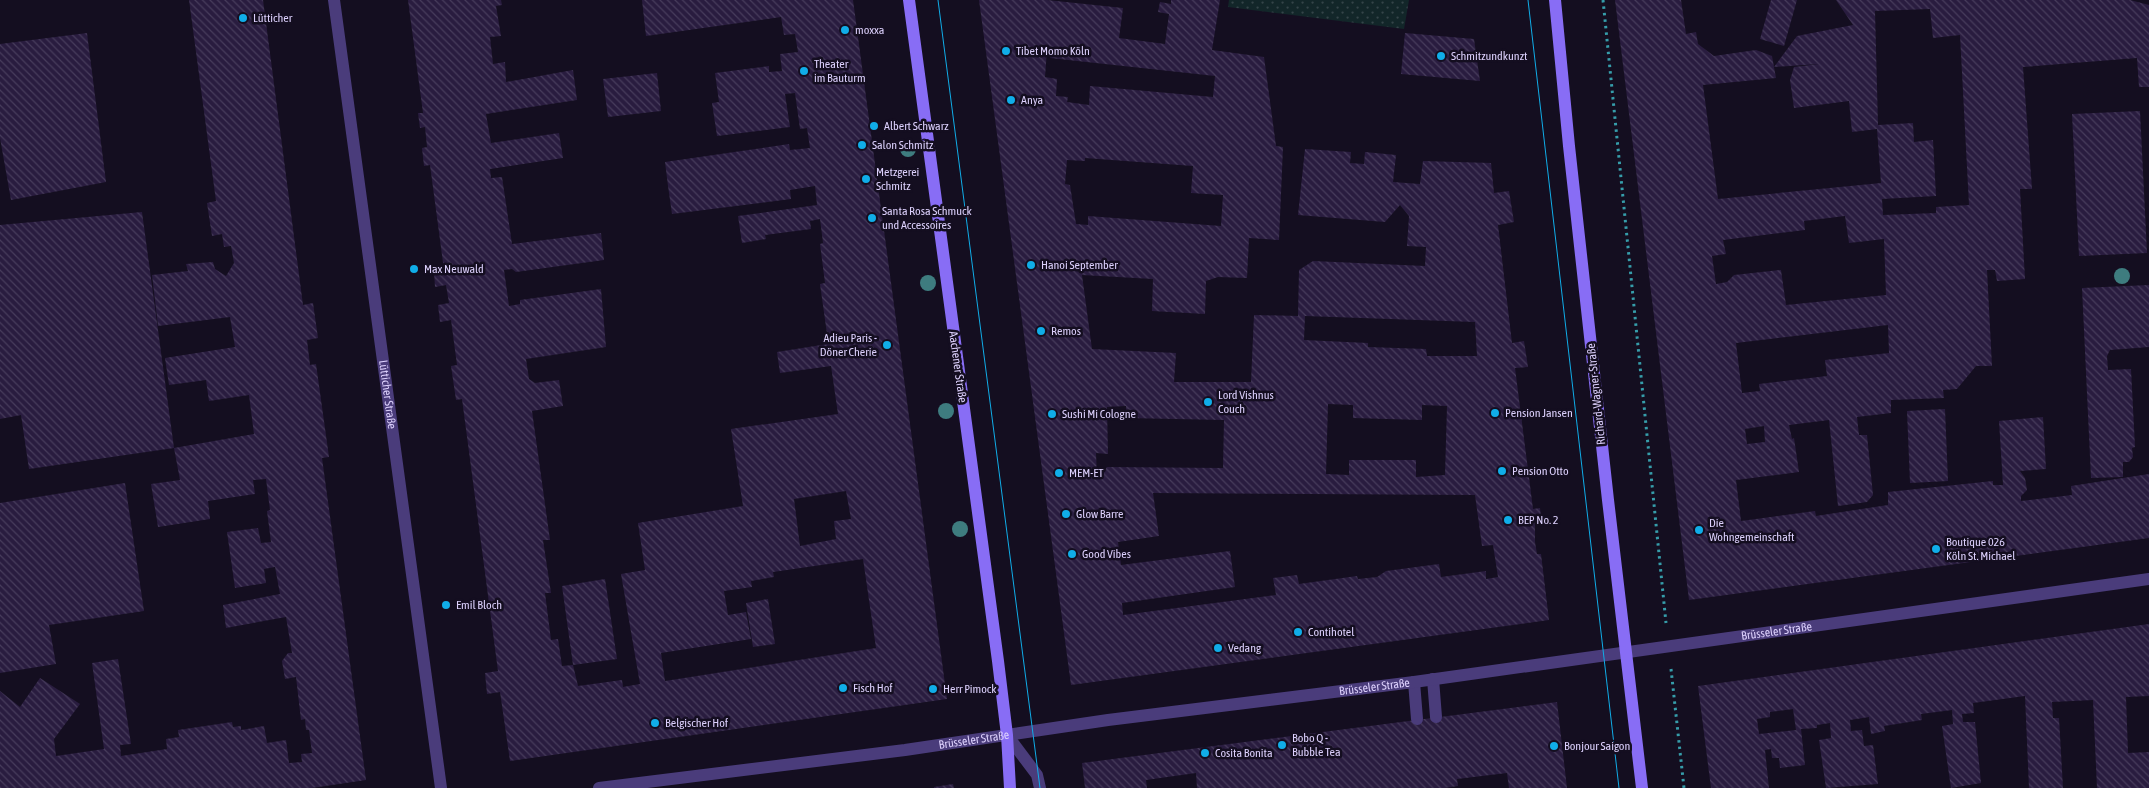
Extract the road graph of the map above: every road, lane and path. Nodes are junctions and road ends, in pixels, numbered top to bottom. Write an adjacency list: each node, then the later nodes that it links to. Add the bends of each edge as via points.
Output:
1 (334, 0): 13 (street, Lütticher Straße)
2 (908, 0): 12 (main road, Aachener Straße)
3 (1555, 0): 7 (main road, Richard-Wagner-Straße, via 1568,146)
4 (1603, 0): 6 (path)
5 (2149, 579): 6 (street, Brüsseler Straße)
6 (1668, 646): 7 (street, Brüsseler Straße); 18 (path)
7 (1627, 651): 8 (street, Brüsseler Straße); 17 (main road, Richard-Wagner-Straße)
8 (1433, 679): 9 (street, Brüsseler Straße); 10 (street)
9 (1414, 682): 11 (street); 12 (street, Brüsseler Straße)
10 (1436, 717)
11 (1417, 719)
12 (1007, 735): 14 (street, Brüsseler Straße); 15 (main road, Aachener Straße); 16 (street, Aachener Straße, via 1037,775)
13 (441, 788)
14 (599, 788)
15 (1010, 788)
16 (1040, 788)
17 (1642, 788)
18 (1684, 788)

